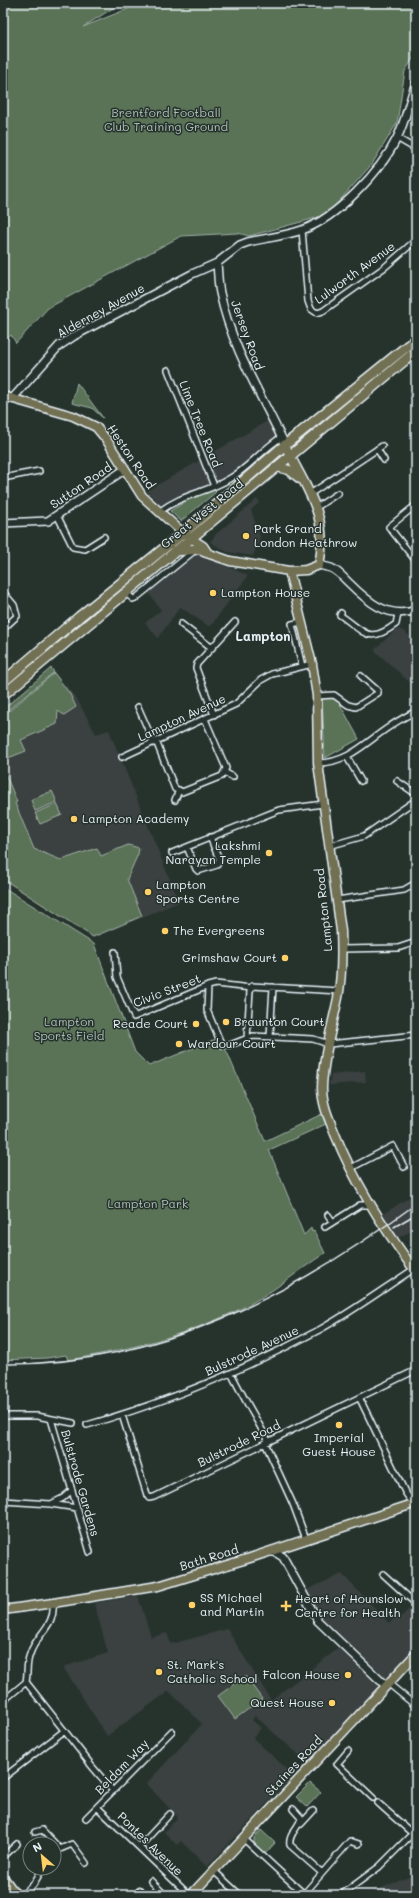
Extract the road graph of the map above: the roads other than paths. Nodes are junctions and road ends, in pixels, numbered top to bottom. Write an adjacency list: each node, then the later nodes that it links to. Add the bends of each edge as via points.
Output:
1 (416, 83): 2 (street)
2 (397, 138): 3 (street); 4 (street, via 381,162 344,204 326,218)
3 (416, 149)
4 (302, 230): 5 (street, Lulworth Avenue, via 308,301 311,309 317,313 385,267); 6 (street, via 240,245)
5 (416, 240)
6 (217, 263): 11 (street, Alderney Avenue, via 64,343 44,361); 12 (street, Jersey Road, via 219,292 227,321 257,391)
7 (416, 339): 12 (highway, Great West Road)
8 (416, 351): 15 (highway, Great West Road)
9 (168, 370): 23 (street, Lime Tree Road)
10 (3, 396): 11 (main road, Heston Road)
11 (12, 399): 18 (main road, Heston Road, via 92,424 106,440)
12 (284, 441): 15 (main road, Jersey Road); 21 (highway, Great West Road)
13 (382, 446): 14 (street)
14 (377, 450): 16 (street); 25 (street)
15 (290, 455): 17 (highway, Great West Road); 21 (highway, via 284,455 261,472); 22 (main road, Jersey Road)
16 (384, 460)
17 (277, 468): 22 (main road, via 289,470); 31 (highway, Great West Road)
18 (124, 470): 28 (main road, Heston Road, via 142,496); 29 (street, Sutton Road)
19 (40, 471): 20 (street)
20 (3, 478)
21 (242, 478): 23 (street); 31 (highway, Great West Road)
22 (304, 482): 25 (main road, Jersey Road)
23 (214, 486): 28 (street, via 186,496)
24 (338, 493): 27 (street)
25 (310, 494): 27 (main road, Jersey Road)
26 (416, 505): 35 (street, via 389,527)
27 (317, 507): 36 (main road, Jersey Road, via 322,526)
28 (160, 512): 31 (main road, Heston Road)
29 (57, 516): 30 (street, Sutton Road, via 45,522); 32 (street, via 73,547 85,549)
30 (3, 524)
31 (186, 536): 33 (highway, Great West Road); 34 (main road, Heston Road); 51 (highway, Great West Road, via 79,617)
32 (104, 537)
33 (175, 551): 34 (highway); 39 (highway, Great West Road)
34 (200, 551): 37 (main road, via 230,561); 39 (street, Great West Road, via 136,598)
35 (416, 561)
36 (319, 565): 37 (main road, via 306,570); 42 (street, via 331,568 378,607)
37 (289, 571): 44 (main road, Lampton Road)
38 (4, 594): 46 (street, via 14,605 17,616)
39 (128, 595): 52 (highway, Great West Road)
40 (416, 610): 42 (street)
41 (341, 613): 42 (street, via 340,615 370,635 378,636 396,624)
42 (398, 614)
43 (235, 622): 47 (street)
44 (301, 622): 48 (main road, Lampton Road); 49 (street, via 292,624)
45 (181, 624): 47 (street)
46 (3, 629)
47 (212, 648): 56 (street, via 196,668)
48 (312, 664): 49 (street, Lampton Avenue); 53 (main road, Lampton Road)
49 (302, 666): 56 (street, Lampton Avenue, via 272,674 261,680 236,704)
50 (361, 676): 53 (street, via 378,693 356,707 348,705 334,695)
51 (3, 682)
52 (3, 695)
53 (317, 696): 61 (main road, Lampton Road)
54 (138, 707): 58 (street)
55 (416, 711): 60 (street, via 390,726)
56 (214, 714): 57 (street, Lampton Avenue)
57 (205, 719): 58 (street, Lampton Avenue); 62 (street, via 226,768)
58 (155, 742): 59 (street, Lampton Avenue); 66 (street, via 175,789)
59 (122, 757)
60 (348, 757): 61 (street); 64 (street)
61 (318, 763): 70 (main road, Lampton Road)
62 (224, 772): 63 (street); 66 (street, via 222,776 182,792)
63 (233, 777)
64 (361, 781)
65 (397, 781): 67 (street)
66 (179, 790): 68 (street)
67 (416, 794)
68 (175, 800)
69 (416, 800): 72 (street, via 364,836)
70 (323, 804): 71 (street, via 279,810); 72 (main road, Lampton Road)
71 (210, 837): 73 (street); 73 (street, via 219,859 217,865 198,871)
72 (329, 846): 76 (main road, Lampton Road)
73 (187, 847): 74 (street)
74 (172, 853)
75 (416, 883): 76 (street, via 404,890)
76 (338, 900): 78 (main road, Lampton Road)
77 (416, 942): 78 (street, via 398,948)
78 (342, 949): 83 (main road, Lampton Road)
79 (115, 952): 80 (street, Civic Street, via 117,977 134,1017)
80 (208, 986): 82 (street, Civic Street, via 216,984); 86 (street, via 207,1010 220,1041 223,1045 230,1045)
81 (273, 987): 82 (street, Civic Street); 83 (street, Civic Street); 85 (street)
82 (251, 988): 86 (street)
83 (339, 991): 87 (main road, Lampton Road)
84 (416, 1035): 87 (street)
85 (270, 1037): 86 (street); 87 (street, via 312,1039)
86 (247, 1038)
87 (329, 1044): 89 (main road, Lampton Road, via 323,1078 323,1098 328,1117)
88 (404, 1167): 89 (street, via 393,1146)
89 (351, 1168): 90 (main road, Lampton Road)
90 (370, 1205): 92 (street, via 360,1205); 94 (main road, Lampton Road)
91 (328, 1215): 92 (street)
92 (333, 1222): 93 (street)
93 (325, 1227)
94 (415, 1271): 96 (street, Bulstrode Avenue, via 320,1329)
95 (416, 1370): 97 (street, Bulstrode Road)
96 (231, 1373): 98 (street, Bulstrode Avenue); 103 (street, via 254,1412)
97 (360, 1399): 103 (street, Bulstrode Road); 106 (street, via 403,1488 409,1498)
98 (122, 1415): 102 (street, Bulstrode Avenue); 103 (street, Bulstrode Road, via 149,1498)
99 (3, 1416): 100 (street, via 37,1416)
100 (51, 1419): 101 (street); 104 (street, Bulstrode Gardens)
101 (73, 1424)
102 (87, 1425)
103 (266, 1442): 109 (street, via 295,1506)
104 (72, 1490): 107 (street); 108 (street, Bulstrode Gardens)
105 (3, 1501): 107 (street)
106 (416, 1502): 109 (main road, Bath Road)
107 (51, 1504): 108 (street)
108 (77, 1508): 111 (street, Bulstrode Gardens)
109 (306, 1539): 110 (main road, Bath Road)
110 (292, 1544): 112 (main road, Bath Road); 113 (street, via 286,1550)
111 (90, 1552)
112 (267, 1552): 113 (street, via 279,1554); 115 (main road, Bath Road, via 158,1586)
113 (285, 1560): 120 (street, via 318,1621)
114 (383, 1574): 116 (street)
115 (53, 1603): 117 (main road, Bath Road); 119 (street, via 53,1618 30,1653)
116 (416, 1604)
117 (3, 1610)
118 (414, 1659): 120 (main road, Staines Road)
119 (26, 1682): 121 (street); 123 (street)
120 (387, 1685): 122 (street); 139 (main road, Staines Road)
121 (3, 1701)
122 (416, 1706)
123 (64, 1731): 126 (street); 127 (street)
124 (172, 1731): 127 (street, Beldam Way)
125 (348, 1751): 128 (street, via 337,1764)
126 (3, 1778)
127 (113, 1791): 130 (street, Beldam Way)
128 (373, 1798)
129 (378, 1803): 137 (street)
130 (97, 1807): 134 (street, Beldam Way); 142 (street, Pontes Avenue)
131 (293, 1809): 135 (street, via 301,1818)
132 (313, 1811): 135 (street)
133 (170, 1814): 142 (street)
134 (86, 1818)
135 (300, 1825): 147 (street, via 291,1835 290,1845)
136 (35, 1832): 138 (street, via 42,1830)
137 (414, 1832): 159 (street, via 379,1867)
138 (48, 1836)
139 (243, 1838): 146 (main road, Staines Road); 153 (street)
140 (17, 1844): 144 (street)
141 (359, 1844): 147 (street, via 350,1841)
142 (139, 1847): 157 (street, Pontes Avenue)
143 (62, 1848): 145 (street, via 72,1844)
144 (3, 1857)
145 (86, 1863)
146 (214, 1871): 157 (main road, Staines Road); 158 (street)
147 (322, 1873): 153 (street)
148 (3, 1876): 154 (main road)
149 (38, 1876): 155 (street)
150 (150, 1881): 152 (street)
151 (140, 1890): 156 (street)
152 (164, 1894)
153 (304, 1894)
154 (16, 1895)
155 (22, 1895)
156 (136, 1895)
157 (190, 1895)
158 (240, 1895)
159 (341, 1895)

